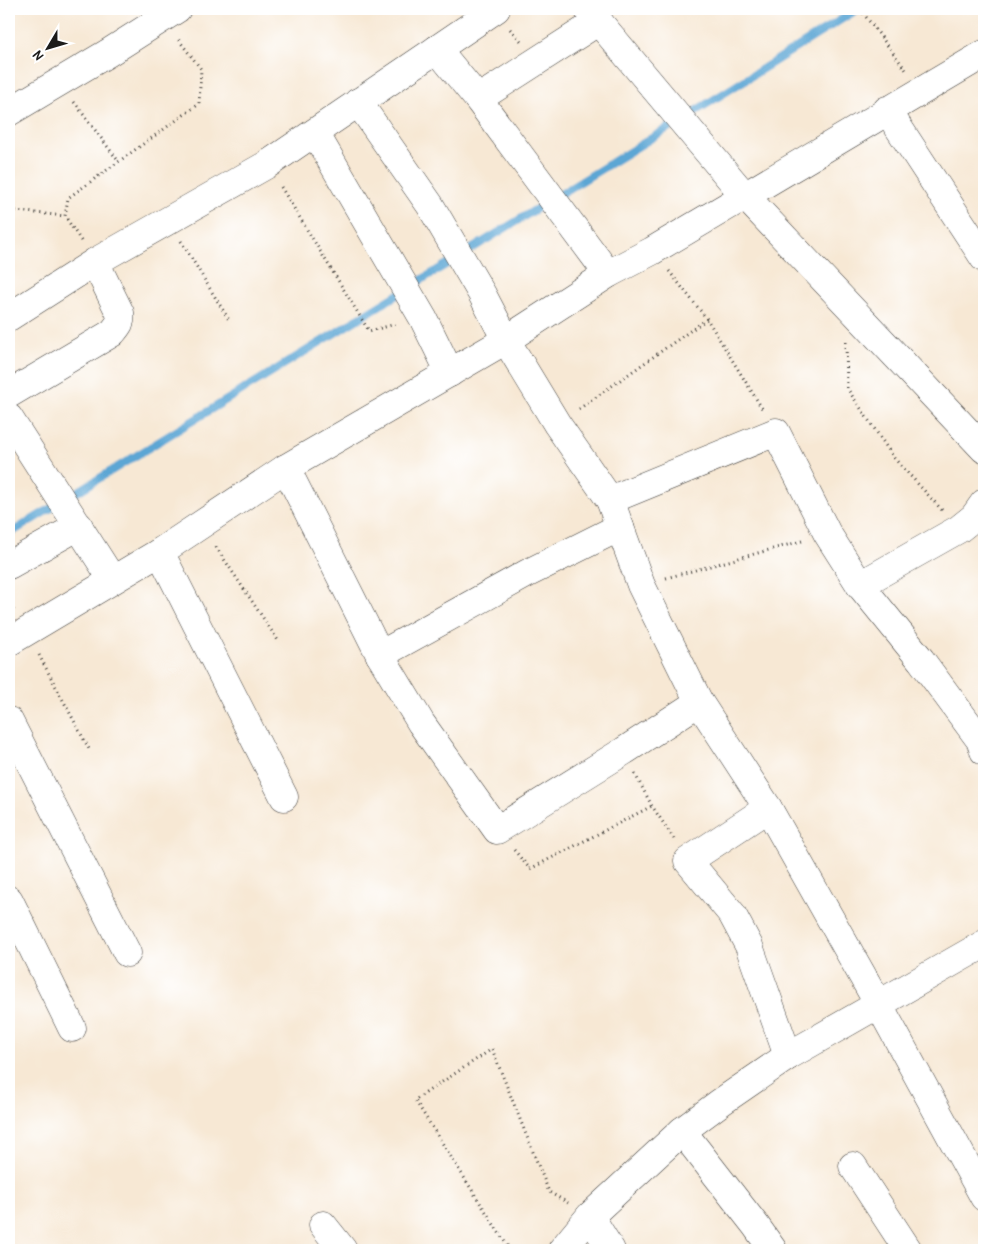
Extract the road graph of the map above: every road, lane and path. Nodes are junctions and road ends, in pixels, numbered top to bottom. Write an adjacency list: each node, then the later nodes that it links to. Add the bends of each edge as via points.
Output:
1 (860, 9): 9 (path)
2 (494, 10): 5 (street); 7 (path)
3 (169, 14): 8 (street); 15 (path, via 201,69 199,104)
4 (593, 15): 7 (street); 17 (street)
5 (437, 49): 10 (street); 11 (street)
6 (984, 54): 9 (street)
7 (538, 60): 10 (street)
8 (58, 82): 13 (street); 15 (path)
9 (922, 90): 12 (street)
10 (478, 99): 23 (street)
11 (358, 102): 14 (street); 29 (street, via 430,205)
12 (887, 110): 17 (street); 21 (street)
13 (9, 112)
14 (315, 133): 16 (street); 26 (street)
15 (119, 162): 18 (path, via 68,198 65,216 16,211)
16 (268, 164): 19 (street); 26 (path, via 370,331)
17 (744, 195): 20 (street); 24 (street)
18 (9, 203)
19 (169, 222): 22 (street); 28 (path)
20 (652, 251): 23 (street); 27 (path)
21 (984, 258)
22 (94, 262): 25 (street); 31 (street, via 120,313 120,324)
23 (608, 274): 29 (street)
24 (844, 301): 35 (street); 42 (path, via 847,388 894,458)
25 (9, 316)
26 (423, 318): 30 (street)
27 (708, 319): 33 (path); 34 (path)
28 (229, 320)
29 (506, 340): 30 (street); 33 (street)
30 (450, 373): 36 (street)
31 (9, 394)
32 (9, 418): 40 (street)
33 (557, 424): 37 (street)
34 (776, 432): 37 (street); 43 (street)
35 (984, 449)
36 (286, 468): 39 (street); 51 (street)
37 (610, 500): 41 (street)
38 (984, 503): 42 (street)
39 (202, 525): 44 (street); 50 (path)
40 (78, 526): 45 (street); 46 (street)
41 (620, 527): 47 (street); 51 (street, via 528,573)
42 (959, 529): 48 (street)
43 (828, 533): 47 (path); 48 (street)
44 (160, 552): 46 (street); 57 (street)
45 (9, 565)
46 (112, 579): 49 (street)
47 (641, 584): 52 (street)
48 (860, 585): 56 (street, via 921,660 980,740)
49 (17, 637): 54 (path)
50 (279, 642)
51 (380, 655): 60 (street, via 421,723)
52 (699, 702): 55 (street); 59 (street)
53 (9, 721): 64 (street)
54 (89, 749)
55 (624, 751): 58 (path); 60 (street)
56 (984, 751)
57 (284, 798)
58 (652, 806): 60 (path, via 530,869); 61 (path)
59 (768, 808): 61 (street); 65 (street)
60 (497, 830)
61 (688, 861): 67 (street, via 732,914 749,946)
62 (9, 900): 66 (street)
63 (984, 944): 65 (street)
64 (127, 953)
65 (879, 1004): 67 (street); 70 (street)
66 (72, 1028)
67 (788, 1056): 68 (street)
68 (682, 1131): 71 (street); 77 (street)
69 (853, 1166): 78 (street)
70 (984, 1197)
71 (590, 1216): 74 (path, via 549,1192 492,1049 415,1100); 75 (street); 76 (street)
72 (323, 1226): 73 (street)
73 (343, 1250)
74 (510, 1250)
75 (562, 1250)
76 (611, 1250)
77 (773, 1250)
78 (908, 1250)

